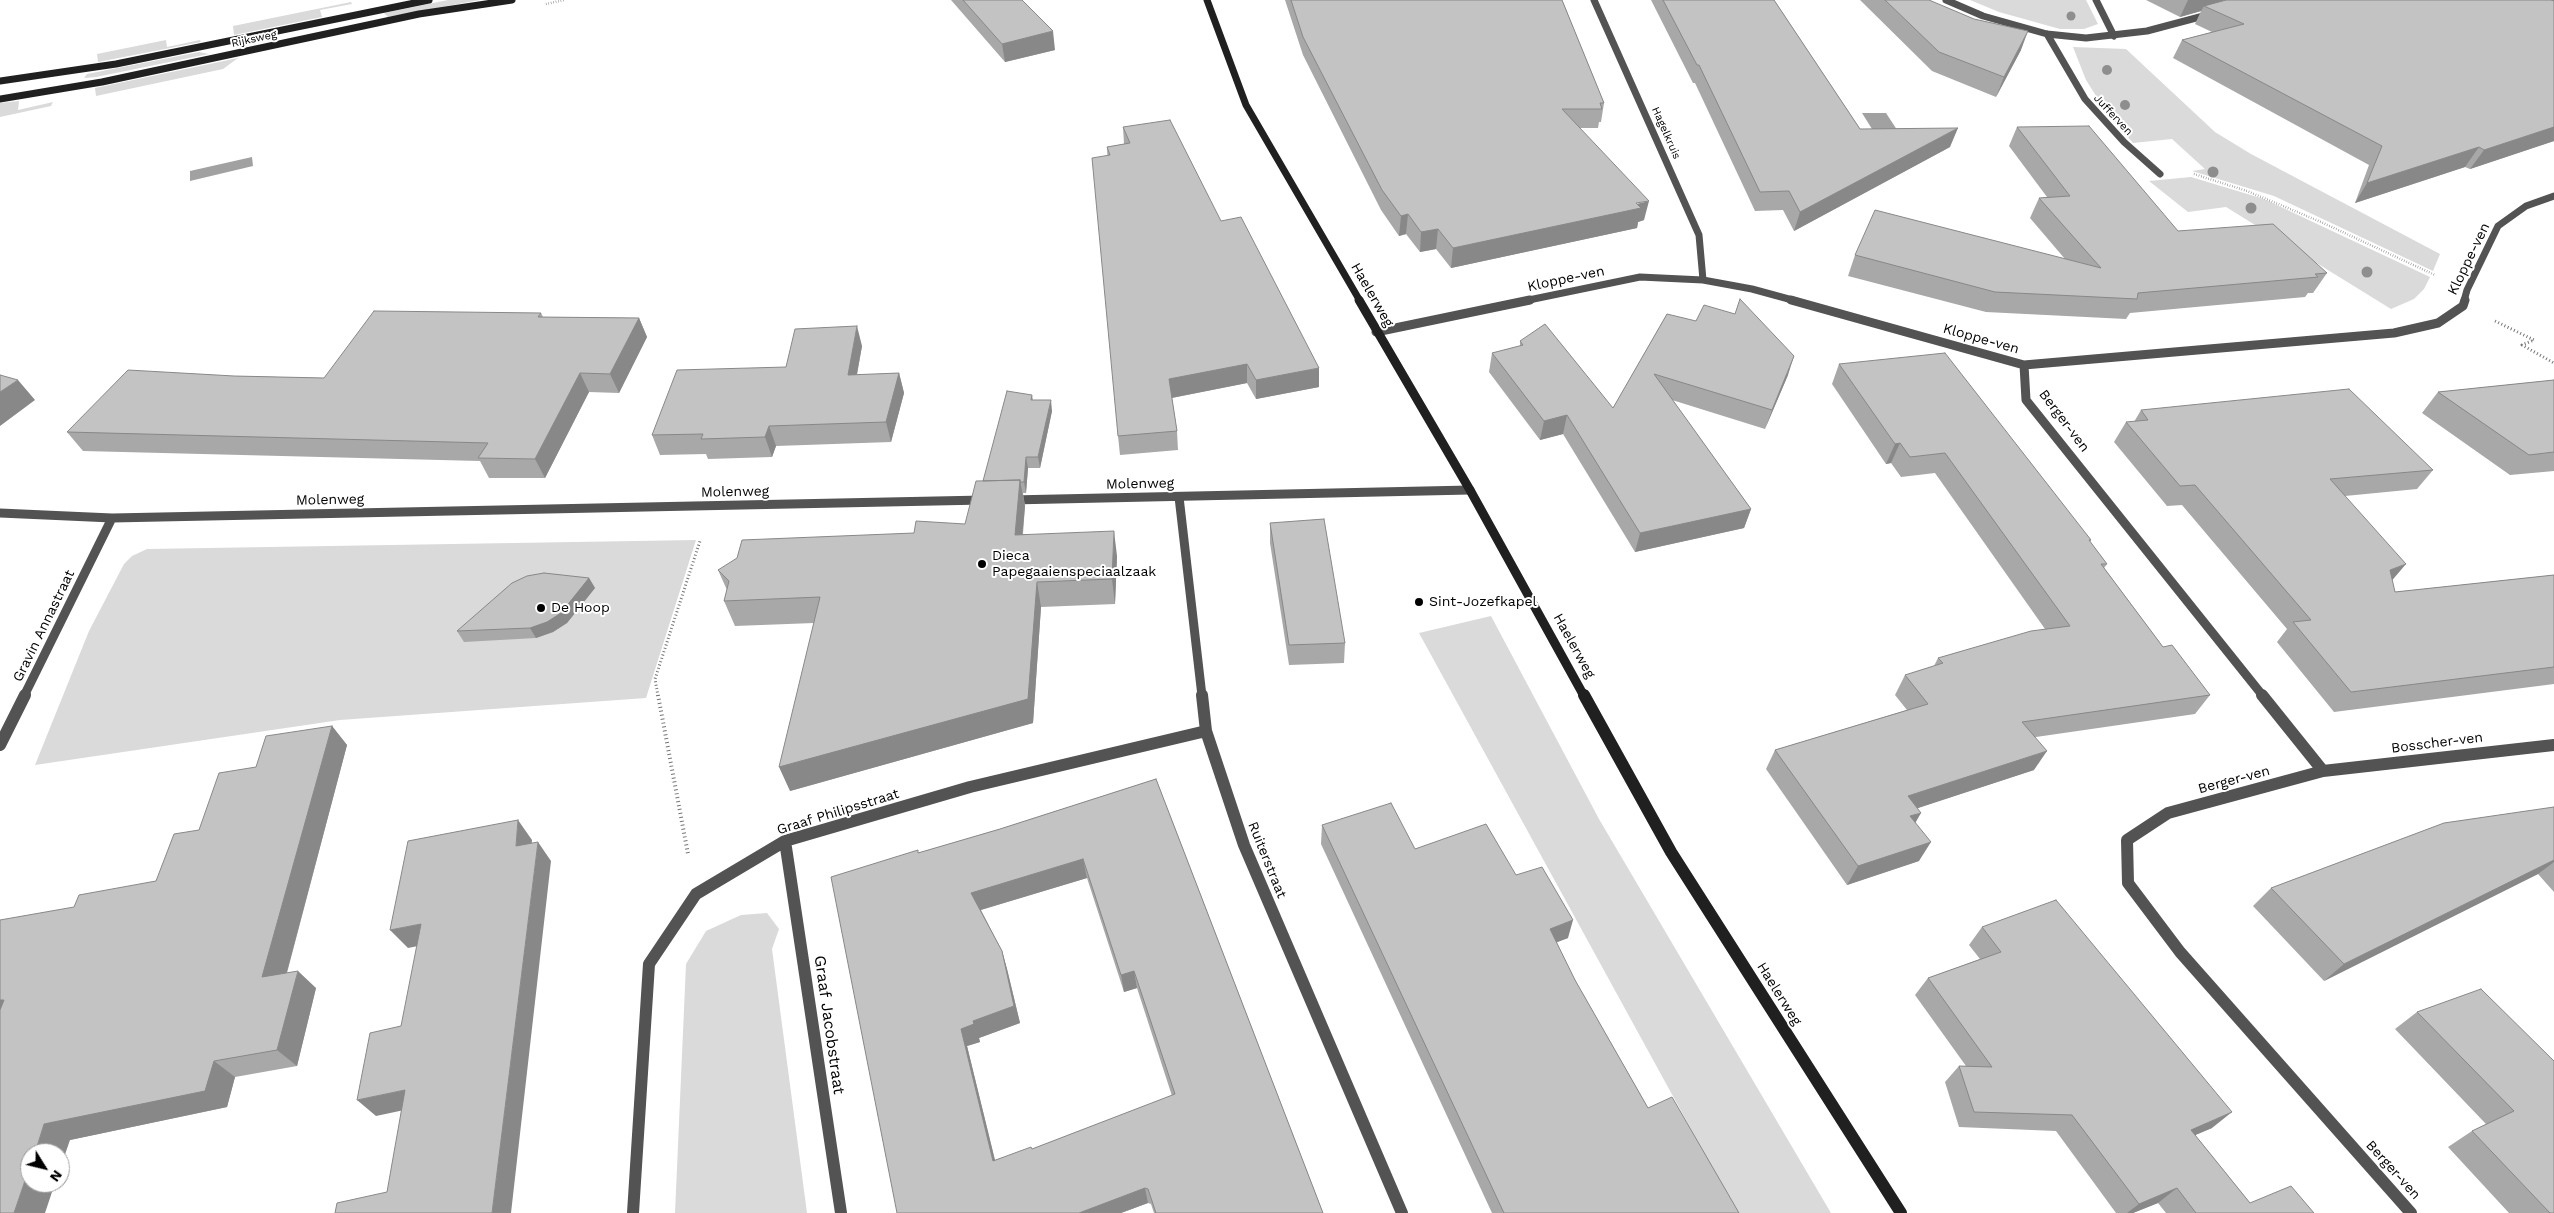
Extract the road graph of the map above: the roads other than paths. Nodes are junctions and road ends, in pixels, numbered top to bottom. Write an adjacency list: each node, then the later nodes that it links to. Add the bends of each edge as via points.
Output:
1 (429, 0): 10 (street, Rijksweg, via 116,64)
2 (512, 0): 11 (street, Rijksweg, via 419,14 102,82)
3 (1207, 0): 15 (street, Haelerweg, via 1246,105)
4 (1594, 0): 14 (street, Hagelkruis, via 1699,235)
5 (1946, 0): 8 (street, via 1983,16)
6 (2096, 0): 9 (street)
7 (2220, 12): 9 (street)
8 (2047, 34): 9 (street, via 2086,38); 12 (street, Jufferven, via 2085,99 2124,142)
9 (2114, 36)
10 (0, 81)
11 (0, 99)
12 (2160, 174)
13 (2554, 196): 16 (street, Kloppe-ven, via 2526,206 2498,226 2467,290 2463,306 2438,323 2394,334)
14 (1704, 280): 15 (street, Kloppe-ven, via 1640,277); 16 (street, Kloppe-ven, via 1752,289)
15 (1376, 332): 17 (street, Haelerweg)
16 (2024, 365): 24 (street, Berger-ven, via 2026,400)
17 (1470, 490): 18 (street, Molenweg); 29 (street, Haelerweg, via 1671,852)
18 (1179, 497): 20 (street, Molenweg); 21 (street, Ruiterstraat)
19 (0, 514): 20 (street, Molenweg)
20 (112, 518): 22 (street, Gravin Annastraat)
21 (1206, 731): 25 (street, Graaf Philipsstraat, via 970,787); 28 (street, Ruiterstraat, via 1244,845)
22 (0, 745)
23 (2554, 745): 24 (street, Bosscher-ven)
24 (2323, 771): 30 (street, Berger-ven, via 2168,813 2127,840 2128,883 2180,952)
25 (785, 841): 26 (street, Graaf Philipsstraat, via 696,894 649,964); 27 (street, Graaf Jacobstraat)
26 (633, 1213)
27 (840, 1213)
28 (1402, 1213)
29 (1901, 1213)
30 (2412, 1213)

